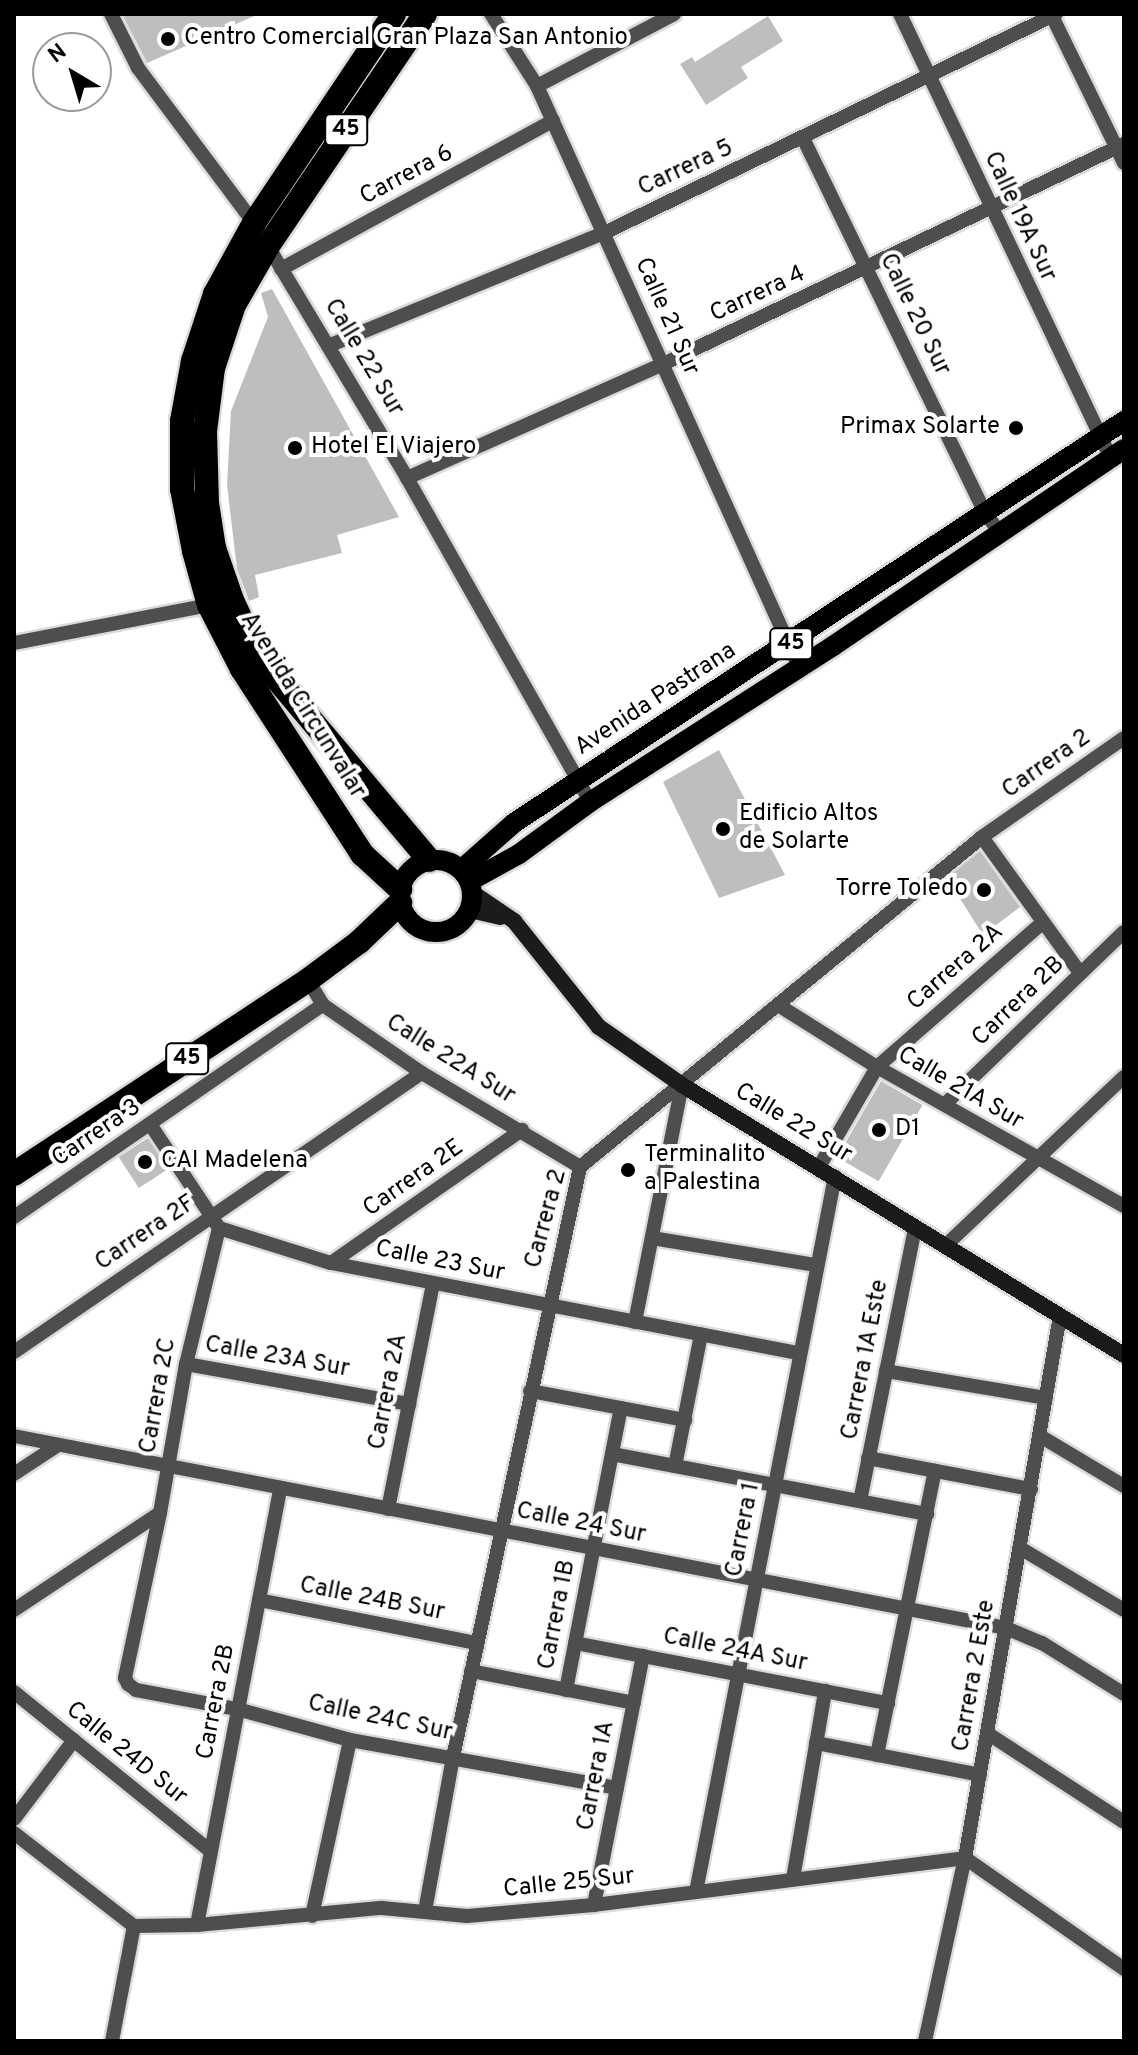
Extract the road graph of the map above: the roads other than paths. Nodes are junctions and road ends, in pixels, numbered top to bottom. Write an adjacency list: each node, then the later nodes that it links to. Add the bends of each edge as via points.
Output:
1 (111, 14): 15 (street, Calle 22 Sur, via 138,68)
2 (394, 14): 15 (highway, Avenida Circunvalar / 45)
3 (425, 14): 17 (highway, Avenida Circunvalar / 45)
4 (491, 14): 9 (street, Calle 21 Sur)
5 (674, 14): 9 (street)
6 (900, 14): 8 (street, Calle 19A Sur)
7 (1053, 15): 8 (street, Carrera 5); 12 (street)
8 (930, 78): 11 (street, Carrera 5); 14 (street, Calle 19A Sur)
9 (537, 86): 10 (street, Calle 21 Sur)
10 (553, 121): 16 (street, Calle 21 Sur); 18 (street, Carrera 6)
11 (803, 138): 16 (street, Carrera 5); 19 (street, Calle 20 Sur)
12 (1120, 146): 13 (street); 14 (street, Carrera 4)
13 (1124, 163)
14 (992, 210): 19 (street, Carrera 4); 23 (street, Calle 19A Sur)
15 (254, 223): 17 (street, Calle 22 Sur); 28 (highway, Avenida Circunvalar / 45, via 215,294 193,361 182,421 182,489 194,551)
16 (604, 233): 20 (street, Carrera 5); 21 (street, Calle 21 Sur)
17 (268, 246): 18 (street, Calle 22 Sur); 28 (highway, Avenida Circunvalar / 45, via 234,305 213,368 205,431 207,503)
18 (281, 269): 20 (street, Calle 22 Sur)
19 (867, 269): 21 (street, Carrera 4); 26 (street, Calle 20 Sur)
20 (328, 346): 25 (street, Calle 22 Sur)
21 (663, 364): 25 (street, Carrera 4); 30 (street, Calle 21 Sur)
22 (1124, 421): 23 (main road, Avenida Pastrana / 45)
23 (1099, 438): 24 (street, Calle 19A Sur); 26 (main road, Avenida Pastrana / 45)
24 (1117, 453): 27 (main road, Avenida Pastrana)
25 (407, 478): 33 (street, Calle 22 Sur)
26 (985, 512): 27 (street, Calle 20 Sur); 30 (main road, Avenida Pastrana / 45)
27 (999, 532): 31 (main road, Avenida Pastrana)
28 (221, 603): 29 (street); 36 (highway, Avenida Circunvalar / 45, via 259,658); 38 (highway, Avenida Circunvalar / 45, via 242,669 362,854)
29 (14, 643)
30 (790, 645): 31 (street, Calle 21 Sur); 33 (main road, Avenida Pastrana / 45)
31 (799, 667): 34 (main road, Avenida Pastrana)
32 (1124, 738): 35 (street, Carrera 2)
33 (577, 783): 34 (street, Calle 22 Sur); 37 (main road, Avenida Pastrana / 45, via 514,823)
34 (590, 802): 37 (main road, Avenida Pastrana)
35 (982, 837): 39 (street); 44 (street, Carrera 2)
36 (429, 860): 37 (main road, via 447,861); 38 (main road, via 410,870)
37 (469, 888): 38 (main road, via 459,924 443,932 424,931); 48 (main road, Calle 22 Sur, via 514,921 599,1027)
38 (403, 904): 42 (highway, 45)
39 (1043, 922): 41 (street); 45 (street, Carrera 2A)
40 (1124, 932): 41 (street, Carrera 2B)
41 (1080, 973): 49 (street, Carrera 2B)
42 (308, 980): 43 (street, Calle 22A Sur); 55 (highway, 45)
43 (323, 1005): 46 (street, Calle 22A Sur); 50 (street, Carrera 3)
44 (778, 1005): 45 (street, Calle 21A Sur); 48 (street, Carrera 2)
45 (877, 1067): 49 (street, Calle 21A Sur); 54 (street, Carrera 2A)
46 (422, 1073): 51 (street, Calle 22A Sur); 59 (street, Carrera 2F)
47 (1124, 1077): 52 (street)
48 (682, 1085): 53 (street, Carrera 2); 54 (main road, Calle 22 Sur); 61 (street)
49 (945, 1104): 52 (street, Calle 21A Sur)
50 (150, 1124): 58 (street, Carrera 3); 59 (street)
51 (522, 1130): 53 (street, Calle 22A Sur); 63 (street, Carrera 2E)
52 (1037, 1158): 57 (street, Calle 21A Sur); 62 (street)
53 (580, 1167): 66 (street, Carrera 2)
54 (819, 1167): 56 (main road, Calle 22 Sur)
55 (14, 1174)
56 (835, 1176): 60 (main road, Calle 22 Sur); 64 (street, Carrera 1)
57 (1124, 1206)
58 (14, 1217)
59 (215, 1222): 63 (street, Calle 23 Sur); 70 (street, Carrera 2F); 73 (street, Carrera 2C)
60 (915, 1227): 62 (main road, Calle 22 Sur); 74 (street, Carrera 1A Este)
61 (652, 1238): 64 (street); 68 (street)
62 (945, 1246): 67 (main road, Calle 22 Sur)
63 (331, 1263): 65 (street, Calle 23 Sur)
64 (815, 1265): 71 (street, Carrera 1)
65 (433, 1283): 66 (street, Calle 23 Sur); 77 (street, Carrera 2A)
66 (548, 1305): 68 (street, Calle 23 Sur); 75 (street, Carrera 2)
67 (1060, 1316): 72 (main road, Calle 22 Sur); 76 (street, Carrera 2 Este)
68 (635, 1322): 69 (street, Calle 23 Sur)
69 (701, 1335): 71 (street, Calle 23 Sur); 79 (street)
70 (14, 1352)
71 (798, 1353): 89 (street, Carrera 1)
72 (1124, 1355)
73 (186, 1364): 77 (street, Calle 23A Sur); 85 (street, Carrera 2C)
74 (886, 1371): 76 (street); 84 (street, Carrera 1A Este)
75 (530, 1391): 78 (street); 97 (street, Carrera 2)
76 (1046, 1398): 81 (street, Carrera 2 Este)
77 (409, 1404): 94 (street, Carrera 2A)
78 (621, 1408): 79 (street); 83 (street, Carrera 1B)
79 (685, 1420): 86 (street)
80 (14, 1436): 82 (street, Calle 24 Sur)
81 (1040, 1436): 90 (street); 92 (street, Carrera 2 Este)
82 (58, 1445): 85 (street, Calle 24 Sur); 88 (street)
83 (612, 1454): 86 (street); 99 (street, Carrera 1B)
84 (868, 1458): 87 (street); 93 (street, Carrera 1A Este)
85 (169, 1466): 91 (street, Calle 24 Sur); 95 (street, Carrera 2C)
86 (675, 1466): 89 (street)
87 (935, 1471): 92 (street); 96 (street)
88 (14, 1474)
89 (775, 1484): 93 (street); 100 (street, Carrera 1)
90 (1124, 1486)
91 (280, 1488): 94 (street, Calle 24 Sur); 101 (street, Carrera 2B)
92 (1031, 1489): 98 (street, Carrera 2 Este)
93 (860, 1501): 96 (street)
94 (388, 1509): 97 (street, Calle 24 Sur)
95 (160, 1513): 102 (street); 111 (street, Carrera 2C, via 125,1678)
96 (927, 1514): 103 (street)
97 (501, 1531): 99 (street, Calle 24 Sur); 106 (street, Carrera 2)
98 (1020, 1548): 104 (street); 105 (street, Carrera 2 Este)
99 (593, 1549): 100 (street, Calle 24 Sur); 107 (street, Carrera 1B)
100 (757, 1581): 103 (street, Calle 24 Sur); 110 (street, Carrera 1)
101 (259, 1600): 106 (street, Calle 24B Sur); 118 (street, Carrera 2B)
102 (14, 1610)
103 (907, 1610): 105 (street, Calle 24 Sur); 117 (street)
104 (1124, 1610)
105 (1006, 1628): 115 (street, Calle 24 Sur, via 1042,1643); 119 (street, Carrera 2 Este)
106 (477, 1643): 109 (street, Carrera 2)
107 (575, 1643): 108 (street, Calle 24A Sur); 112 (street, Carrera 1B)
108 (643, 1656): 110 (street, Calle 24A Sur); 116 (street, Carrera 1A)
109 (471, 1671): 112 (street); 124 (street, Carrera 2)
110 (738, 1673): 113 (street, Calle 24A Sur); 133 (street, Carrera 1)
111 (136, 1690): 118 (street, Calle 24C Sur)
112 (566, 1690): 116 (street)
113 (825, 1691): 117 (street, Calle 24A Sur); 122 (street)
114 (14, 1692): 120 (street, Calle 24D Sur)
115 (1124, 1694)
116 (634, 1703): 126 (street, Carrera 1A)
117 (888, 1703): 123 (street)
118 (237, 1709): 121 (street, Calle 24C Sur); 130 (street, Carrera 2B)
119 (987, 1733): 125 (street, Carrera 2 Este); 128 (street)
120 (74, 1740): 127 (street); 130 (street, Calle 24D Sur)
121 (350, 1740): 124 (street, Calle 24C Sur); 136 (street)
122 (816, 1743): 123 (street); 132 (street)
123 (877, 1755): 125 (street)
124 (453, 1757): 126 (street, Calle 24C Sur); 135 (street, Carrera 2)
125 (980, 1775): 131 (street, Carrera 2 Este)
126 (617, 1788): 134 (street, Carrera 1A)
127 (14, 1819)
128 (1124, 1822)
129 (14, 1833): 138 (street)
130 (210, 1851): 137 (street, Carrera 2B)
131 (965, 1858): 132 (street, Calle 25 Sur); 139 (street); 141 (street, Carrera 2 Este)
132 (793, 1879): 133 (street, Calle 25 Sur)
133 (696, 1892): 134 (street, Calle 25 Sur)
134 (594, 1905): 135 (street, Calle 25 Sur, via 467,1916)
135 (425, 1911): 136 (street, Calle 25 Sur, via 382,1908)
136 (312, 1916): 137 (street, Calle 25 Sur)
137 (197, 1925): 138 (street, Calle 25 Sur)
138 (134, 1926): 140 (street)
139 (1124, 1969)
140 (112, 2041)
141 (925, 2041)

